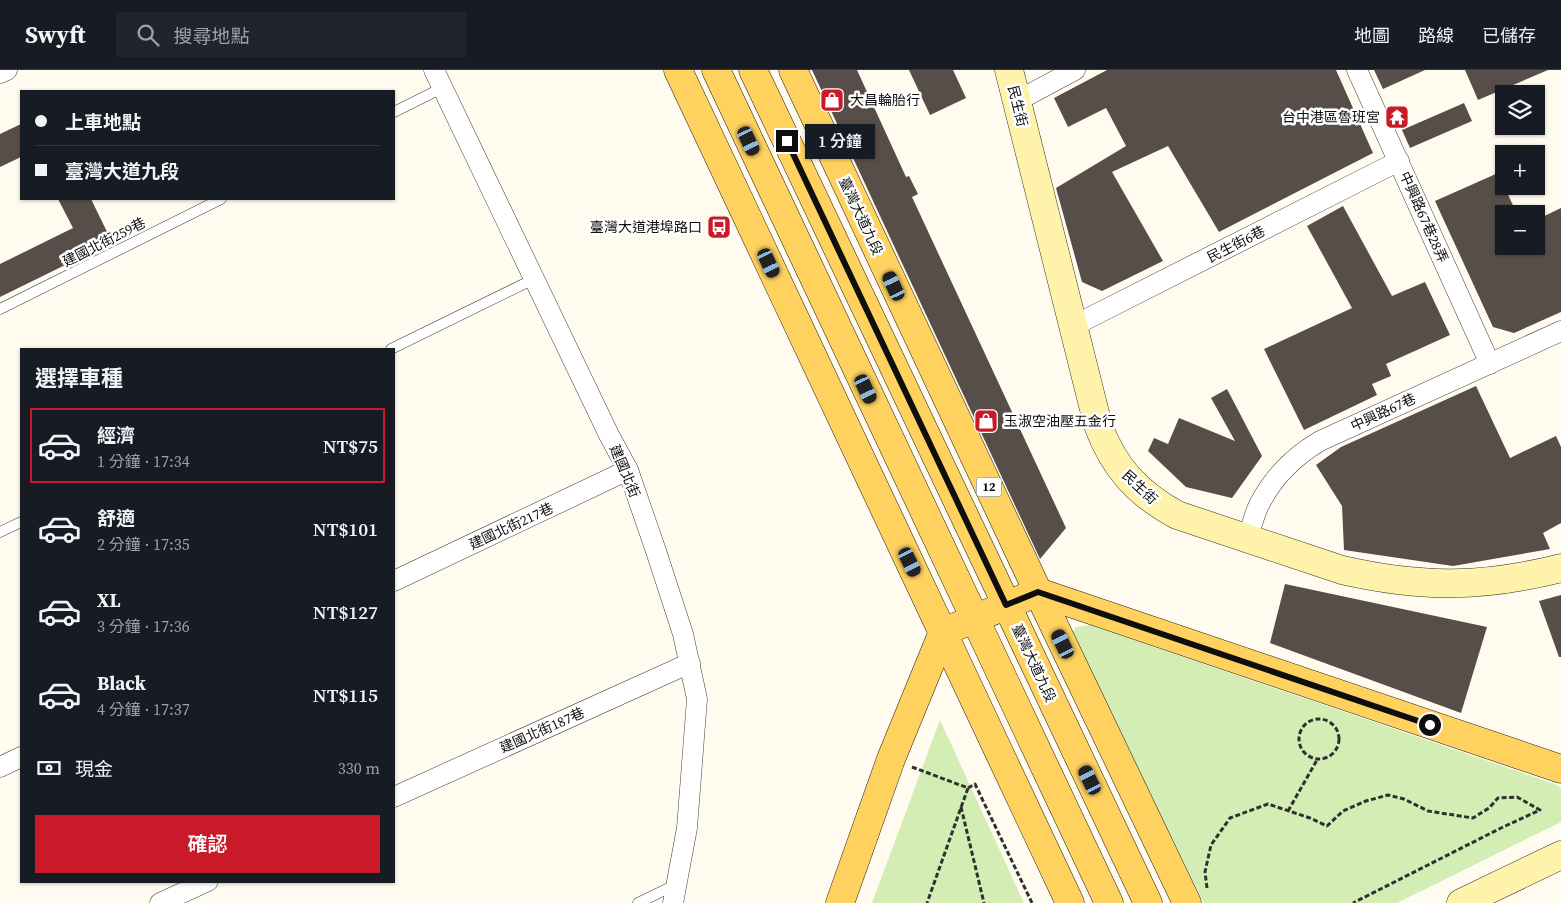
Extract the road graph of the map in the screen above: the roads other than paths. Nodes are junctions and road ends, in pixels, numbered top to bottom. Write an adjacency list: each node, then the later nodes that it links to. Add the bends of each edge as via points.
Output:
1 (7, 70): 9 (street)
2 (678, 70): 30 (main road)
3 (716, 70): 29 (main road)
4 (753, 70): 28 (main road, 臺灣大道九段 / 12)
5 (793, 70): 27 (main road, 臺灣大道九段 / 12)
6 (1009, 70): 11 (street, 民生街)
7 (1075, 70): 11 (street)
8 (1358, 70): 13 (street, 中興路67巷28弄)
9 (0, 73)
10 (438, 79): 12 (lane); 15 (street, 建國北街)
11 (1017, 101): 17 (street, 民生街)
12 (395, 111)
13 (1399, 161): 17 (street, 民生街6巷); 20 (street, 中興路67巷28弄)
14 (219, 200): 16 (lane, 建國北街259巷)
15 (534, 279): 19 (lane); 21 (street, 建國北街)
16 (0, 309)
17 (1073, 326): 24 (street, 民生街, via 1098,425 1120,469 1144,495 1160,506)
18 (1561, 331): 20 (street, 中興路67巷)
19 (393, 348)
20 (1490, 364): 24 (street, 中興路67巷, via 1304,451 1281,471 1258,506)
21 (628, 470): 26 (street, 建國北街217巷); 31 (street, 建國北街)
22 (20, 522): 23 (lane)
23 (0, 532)
24 (1248, 539): 25 (street, 民生街, via 1342,570 1421,584 1505,580)
25 (1561, 568)
26 (395, 581)
27 (1038, 592): 28 (main road); 34 (main road); 39 (main road, 臺灣大道九段 / 12)
28 (1006, 605): 29 (main road); 45 (main road, 臺灣大道九段 / 12)
29 (974, 619): 30 (main road); 44 (main road)
30 (943, 632): 42 (main road, via 891,758); 43 (main road)
31 (690, 663): 35 (street, 建國北街187巷); 38 (street, 建國北街, via 697,699 687,828)
32 (20, 757): 33 (street)
33 (0, 767)
34 (1561, 769)
35 (395, 797)
36 (1561, 855): 46 (street)
37 (204, 883): 40 (street)
38 (675, 893): 41 (lane)
39 (1198, 899)
40 (160, 903)
41 (638, 903)
42 (840, 903)
43 (1070, 903)
44 (1109, 903)
45 (1148, 903)
46 (1461, 903)

